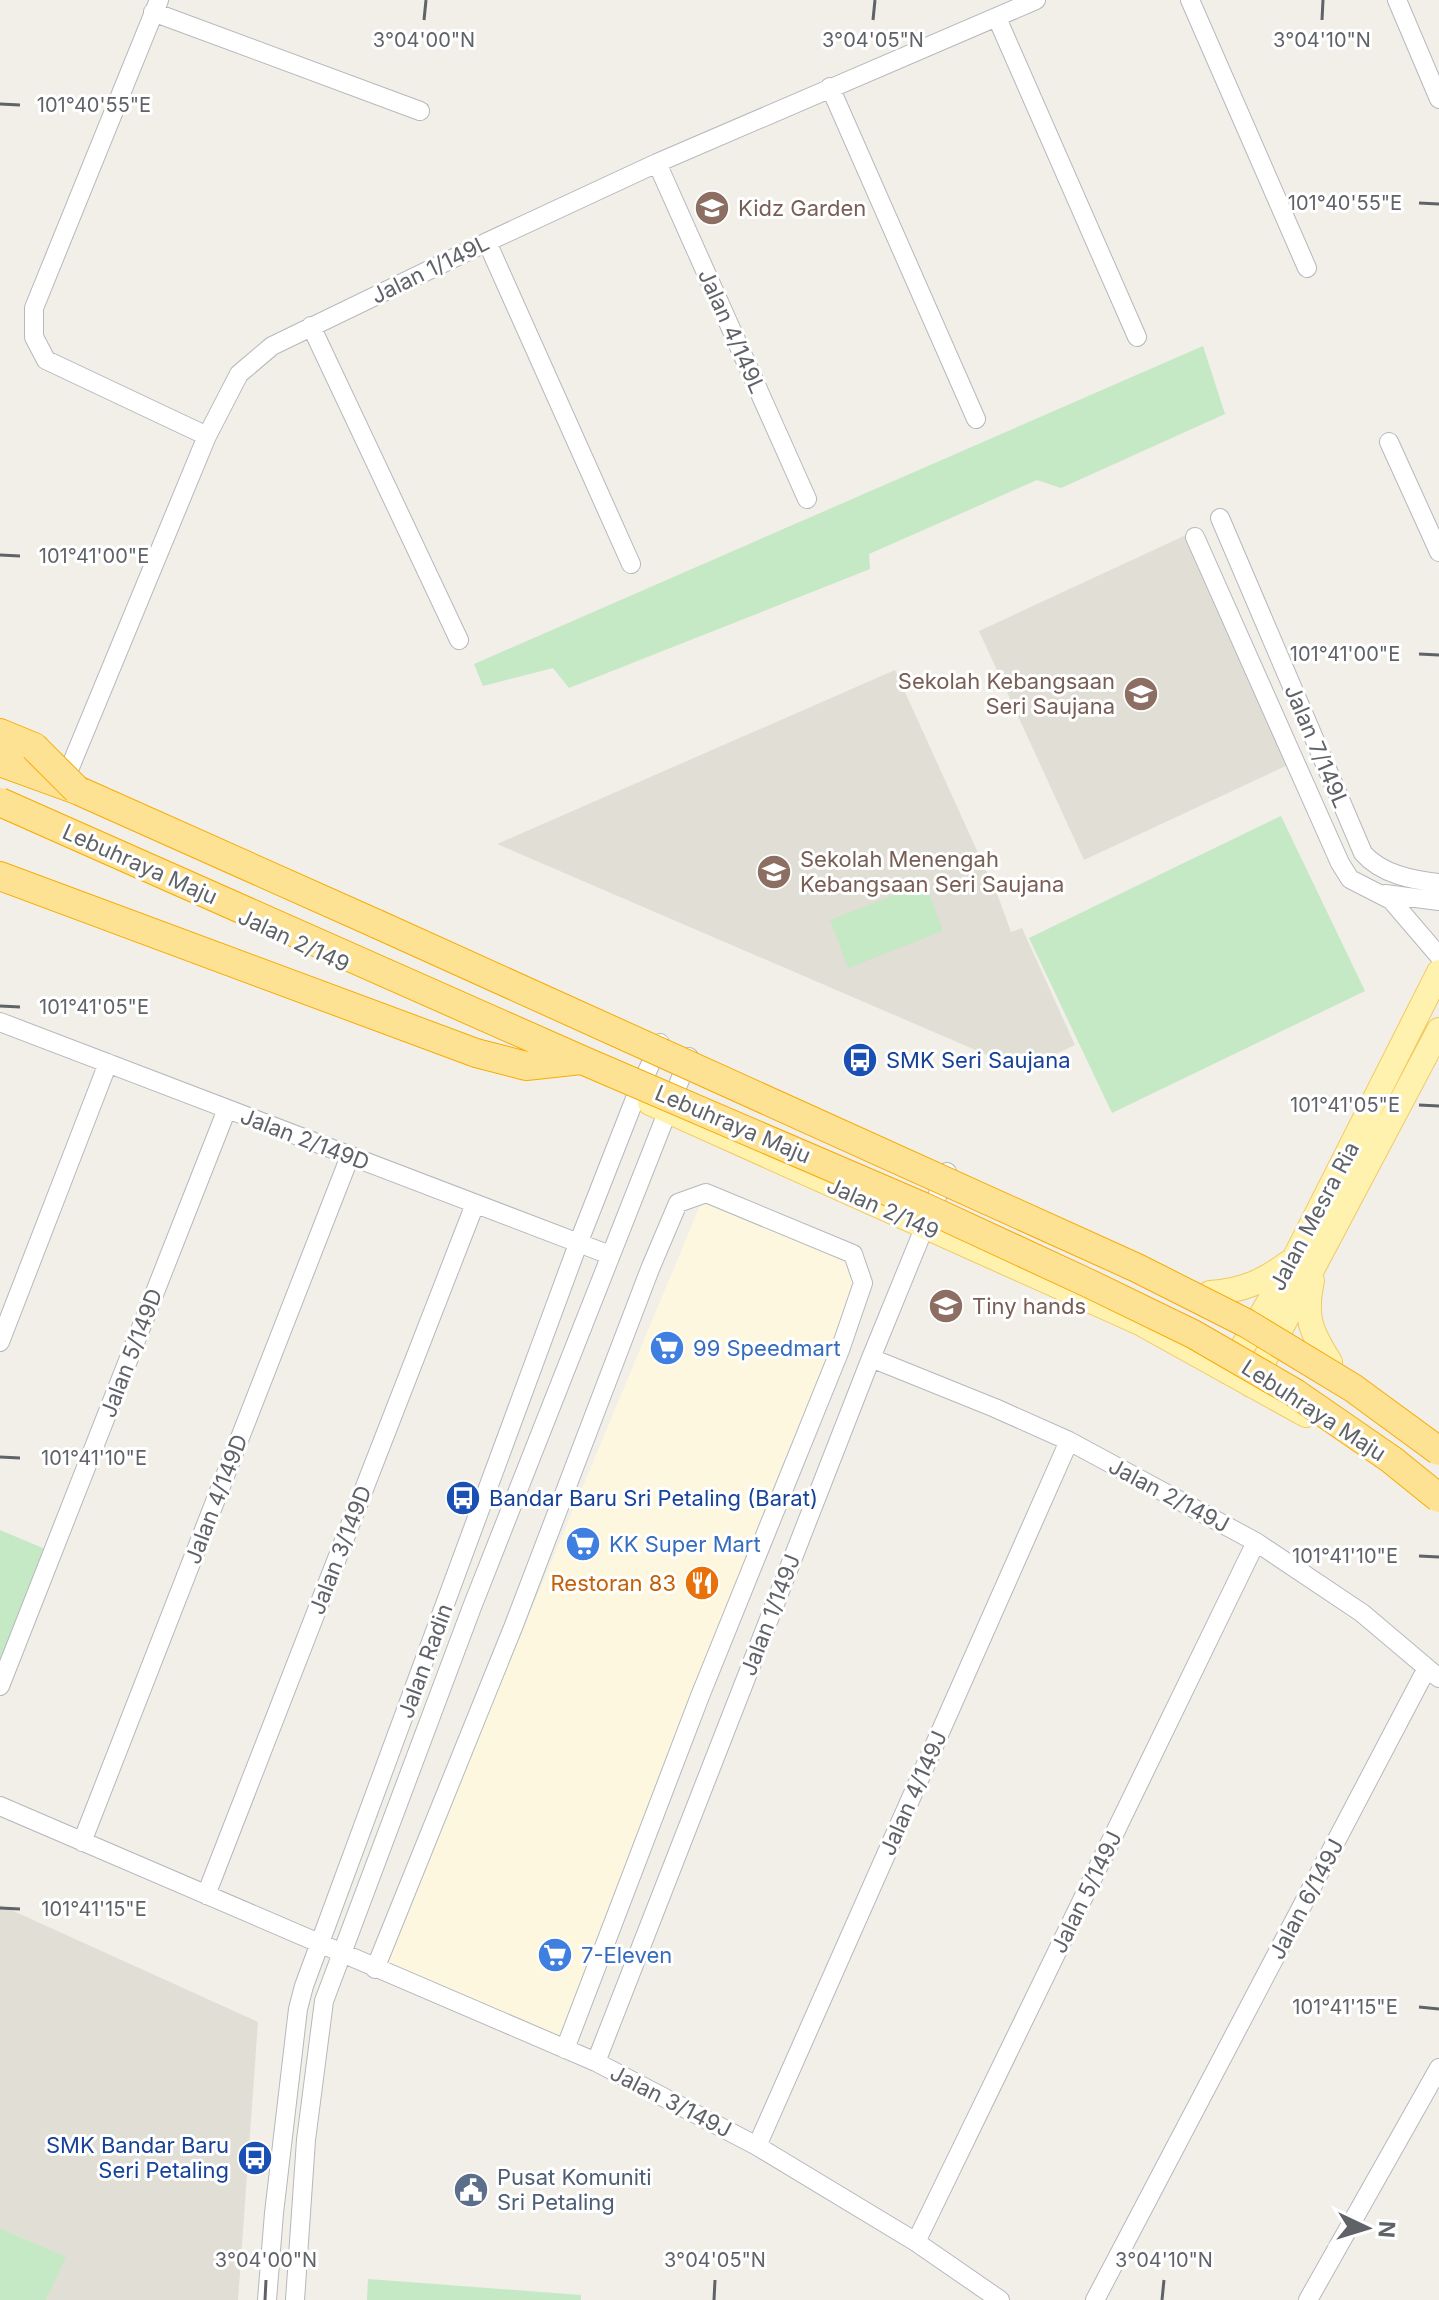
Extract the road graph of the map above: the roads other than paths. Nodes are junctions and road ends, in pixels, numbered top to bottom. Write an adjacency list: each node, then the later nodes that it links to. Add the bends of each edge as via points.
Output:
1 (1036, 0): 5 (street, Jalan 1/149L)
2 (1190, 0): 11 (street)
3 (1397, 0): 7 (street)
4 (156, 6): 8 (street); 15 (street, via 34,308 34,337 46,360)
5 (997, 18): 6 (street, Jalan 1/149L); 13 (street)
6 (830, 87): 9 (street, Jalan 1/149L); 14 (street)
7 (1439, 99)
8 (420, 111)
9 (657, 163): 10 (street, Jalan 1/149L); 17 (street, Jalan 4/149L)
10 (487, 242): 12 (street, Jalan 1/149L); 21 (street)
11 (1307, 268)
12 (311, 326): 15 (street, Jalan 1/149L, via 272,346 239,374); 22 (street)
13 (1137, 337)
14 (976, 419)
15 (207, 436): 26 (street, Jalan 1/149L)
16 (1389, 442): 20 (street)
17 (807, 499)
18 (1220, 518): 29 (street, Jalan 7/149L, via 1363,853 1386,871)
19 (1195, 537): 30 (street, via 1340,863 1350,879)
20 (1439, 552)
21 (631, 564)
22 (459, 640)
23 (0, 733): 26 (highway, bridge, via 34,747)
24 (0, 753): 26 (main road)
25 (0, 762): 26 (highway, Lebuhraya Maju)
26 (71, 786): 36 (main road); 59 (highway, Lebuhraya Maju, bridge, via 1137,1268 1246,1323 1353,1388)
27 (0, 801): 38 (highway, Lebuhraya Maju, bridge); 40 (main road, Jalan 2/149)
28 (0, 876): 38 (highway, bridge, via 476,1053 526,1066)
29 (1435, 877)
30 (1378, 893): 31 (street); 32 (street, via 1400,908)
31 (1439, 901)
32 (1439, 956)
33 (1439, 972): 49 (main road, Jalan Mesra Ria)
34 (0, 1022): 39 (street, Jalan 2/149D)
35 (1439, 1030): 49 (main road, Jalan Mesra Ria)
36 (661, 1041): 37 (main road); 40 (street, Jalan Radin)
37 (690, 1054): 42 (street, Jalan Radin); 44 (main road)
38 (582, 1060): 60 (highway, Lebuhraya Maju, bridge, via 924,1207 1193,1334 1295,1393)
39 (108, 1063): 41 (street, Jalan 2/149D); 52 (street)
40 (636, 1096): 42 (main road, Jalan 2/149); 47 (street, Jalan Radin)
41 (227, 1109): 43 (street, Jalan 2/149D); 64 (street, Jalan 5/149D)
42 (666, 1111): 46 (main road, Jalan 2/149); 48 (street, Jalan Radin)
43 (350, 1156): 45 (street, Jalan 2/149D); 66 (street, Jalan 4/149D)
44 (948, 1170): 46 (street, Jalan 1/149J); 50 (main road)
45 (475, 1204): 47 (street, Jalan 2/149D); 67 (street, Jalan 3/149D)
46 (925, 1226): 53 (street, Jalan 1/149J); 55 (main road, Jalan 2/149, via 1140,1323)
47 (578, 1244): 48 (street, Jalan 2/149D); 68 (street, Jalan Radin)
48 (610, 1255): 69 (street, Jalan Radin)
49 (1305, 1262): 50 (main road, via 1253,1286); 51 (main road, Jalan Mesra Ria); 54 (main road, via 1309,1322)
50 (1210, 1293): 51 (main road)
51 (1269, 1325): 54 (main road); 55 (main road, Jalan Mesra Ria); 56 (main road, Jalan Mesra Ria)
52 (0, 1342)
53 (871, 1358): 58 (street, Jalan 2/149J); 72 (street, Jalan 1/149J)
54 (1330, 1362): 57 (main road)
55 (1228, 1372): 56 (main road, Jalan 2/149)
56 (1251, 1385): 61 (main road, Jalan 2/149, via 1311,1417)
57 (1439, 1439)
58 (1069, 1441): 62 (street, Jalan 2/149J); 74 (street, Jalan 4/149J)
59 (1439, 1451)
60 (1439, 1498)
61 (1439, 1515)
62 (1256, 1542): 63 (street, Jalan 2/149J, via 1362,1613); 75 (street, Jalan 5/149J)
63 (1433, 1673): 79 (street, Jalan 6/149J)
64 (0, 1686)
65 (0, 1806): 66 (street, Jalan 3/149J)
66 (82, 1842): 67 (street, Jalan 3/149J)
67 (206, 1895): 68 (street, Jalan 3/149J)
68 (320, 1944): 69 (street, Jalan 3/149J); 76 (street, Jalan Radin, via 298,2009)
69 (342, 1955): 70 (street, Jalan 3/149J); 77 (street, Jalan Radin, via 321,2014)
70 (375, 1969): 71 (street, Jalan 3/149J); 71 (street, via 678,1203 706,1193 853,1254 863,1283 840,1350)
71 (565, 2049): 72 (street, Jalan 3/149J)
72 (596, 2062): 74 (street, Jalan 3/149J)
73 (1439, 2068): 80 (street)
74 (757, 2146): 75 (street, Jalan 3/149J)
75 (916, 2242): 78 (street, Jalan 3/149J)
76 (267, 2300)
77 (295, 2300)
78 (1000, 2300)
79 (1095, 2300)
80 (1308, 2300)

